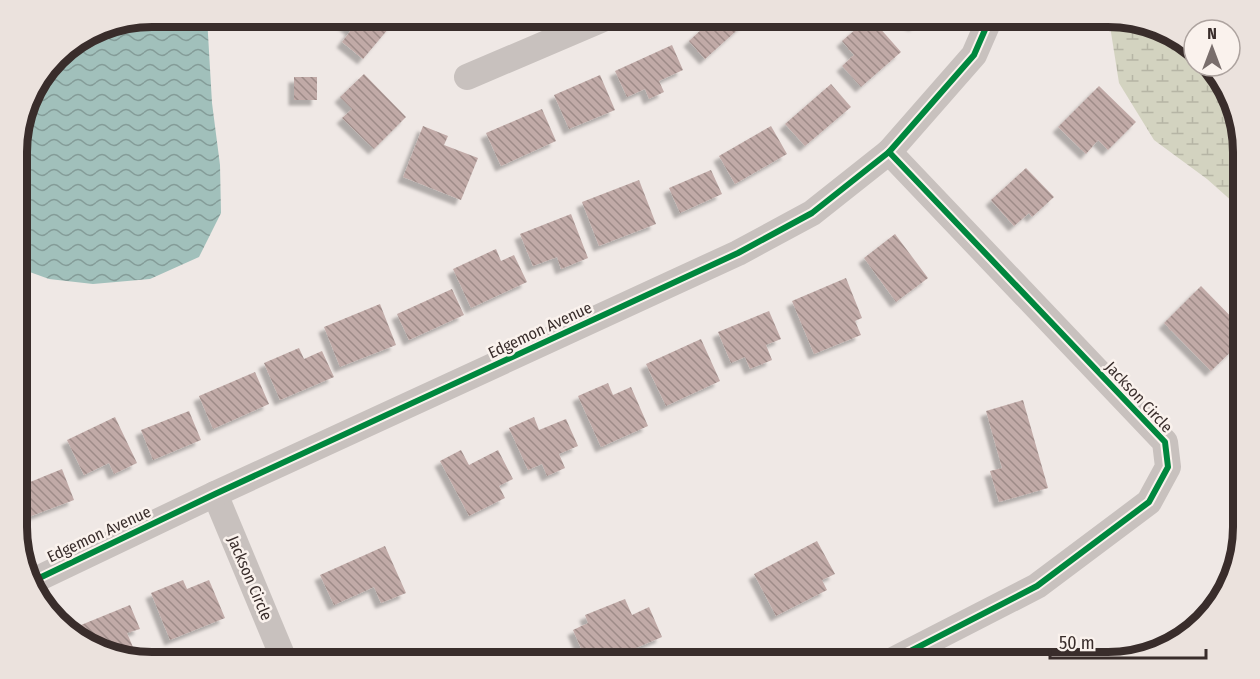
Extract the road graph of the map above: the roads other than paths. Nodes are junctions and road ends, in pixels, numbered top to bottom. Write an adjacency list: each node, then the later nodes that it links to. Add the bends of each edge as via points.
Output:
1 (584, 27): 3 (street)
2 (986, 27): 4 (street, Edgemon Avenue, via 974,55)
3 (467, 77)
4 (890, 152): 5 (street, Edgemon Avenue, via 812,213 738,253); 8 (street, Jackson Circle, via 1165,442 1168,467 1149,502 1037,586)
5 (215, 494): 6 (street, Edgemon Avenue); 7 (street, Jackson Circle)
6 (39, 578)
7 (281, 652)
8 (908, 652)

